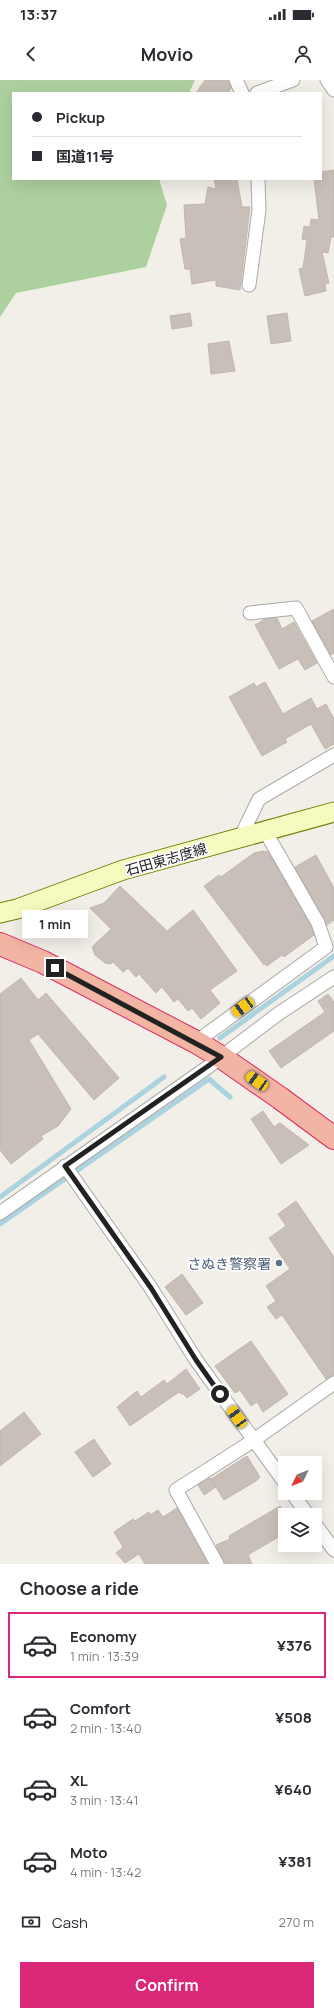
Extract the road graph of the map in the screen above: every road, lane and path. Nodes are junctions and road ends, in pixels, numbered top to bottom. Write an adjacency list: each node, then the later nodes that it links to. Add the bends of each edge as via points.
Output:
1 (236, 80): 5 (street)
2 (293, 80): 6 (street)
3 (327, 80): 4 (street)
4 (334, 90)
5 (242, 92)
6 (260, 92)
7 (258, 180): 8 (street, via 259,210)
8 (249, 285)
9 (250, 613): 10 (street, via 296,608)
10 (334, 677)
11 (334, 755): 14 (street, via 259,799)
12 (334, 812): 13 (main road, 石田東志度線)
13 (265, 831): 14 (main road, 石田東志度線); 18 (street, via 318,923 326,947)
14 (240, 838): 15 (main road, 石田東志度線, via 123,870)
15 (0, 913)
16 (0, 944): 18 (highway, via 43,962)
17 (334, 977): 19 (street, via 278,1014)
18 (196, 1042): 19 (highway)
19 (221, 1057): 20 (highway); 21 (street)
20 (334, 1138)
21 (65, 1166): 22 (street); 24 (street, via 151,1288 196,1360)
22 (0, 1213)
23 (334, 1383): 24 (street)
24 (254, 1440): 25 (street); 28 (street, via 176,1490)
25 (278, 1473)
26 (322, 1534): 27 (street)
27 (334, 1550)
28 (217, 1564)

